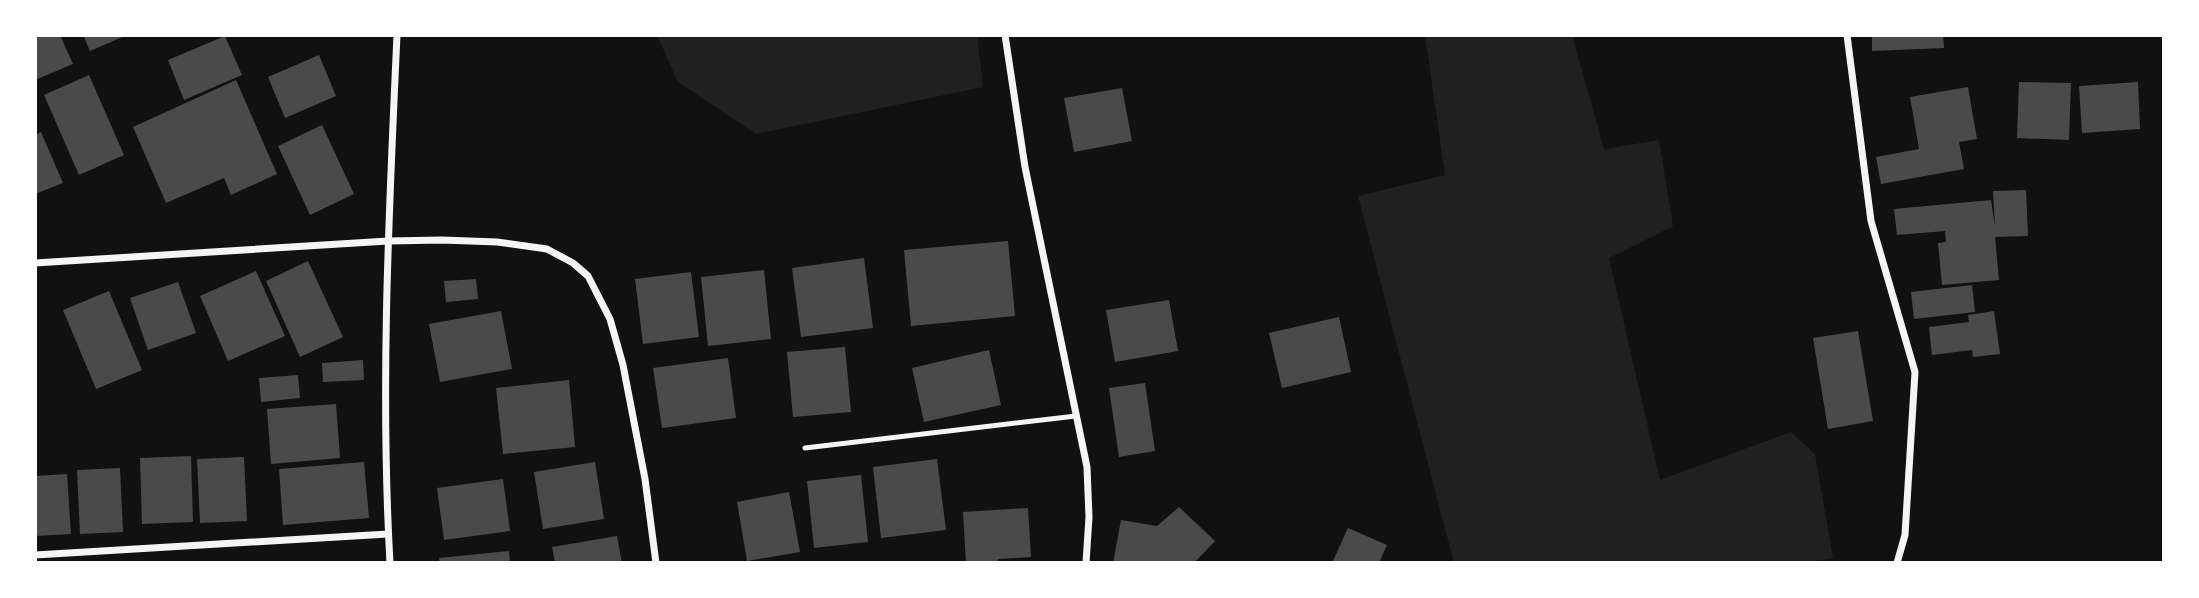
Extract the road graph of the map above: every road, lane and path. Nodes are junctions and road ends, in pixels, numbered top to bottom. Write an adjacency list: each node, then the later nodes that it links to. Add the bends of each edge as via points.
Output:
1 (397, 35): 4 (street)
2 (1004, 35): 6 (street, via 1025,167)
3 (1847, 35): 13 (street, via 1871,221 1915,373 1905,535)
4 (388, 241): 5 (street); 8 (street); 11 (street, via 497,242 547,249 588,276 610,319 623,365)
5 (35, 263)
6 (1076, 416): 7 (lane); 12 (street, via 1087,467 1090,517)
7 (805, 448)
8 (388, 534): 9 (street); 10 (street)
9 (35, 555)
10 (390, 563)
11 (656, 563)
12 (1086, 563)
13 (1897, 563)

